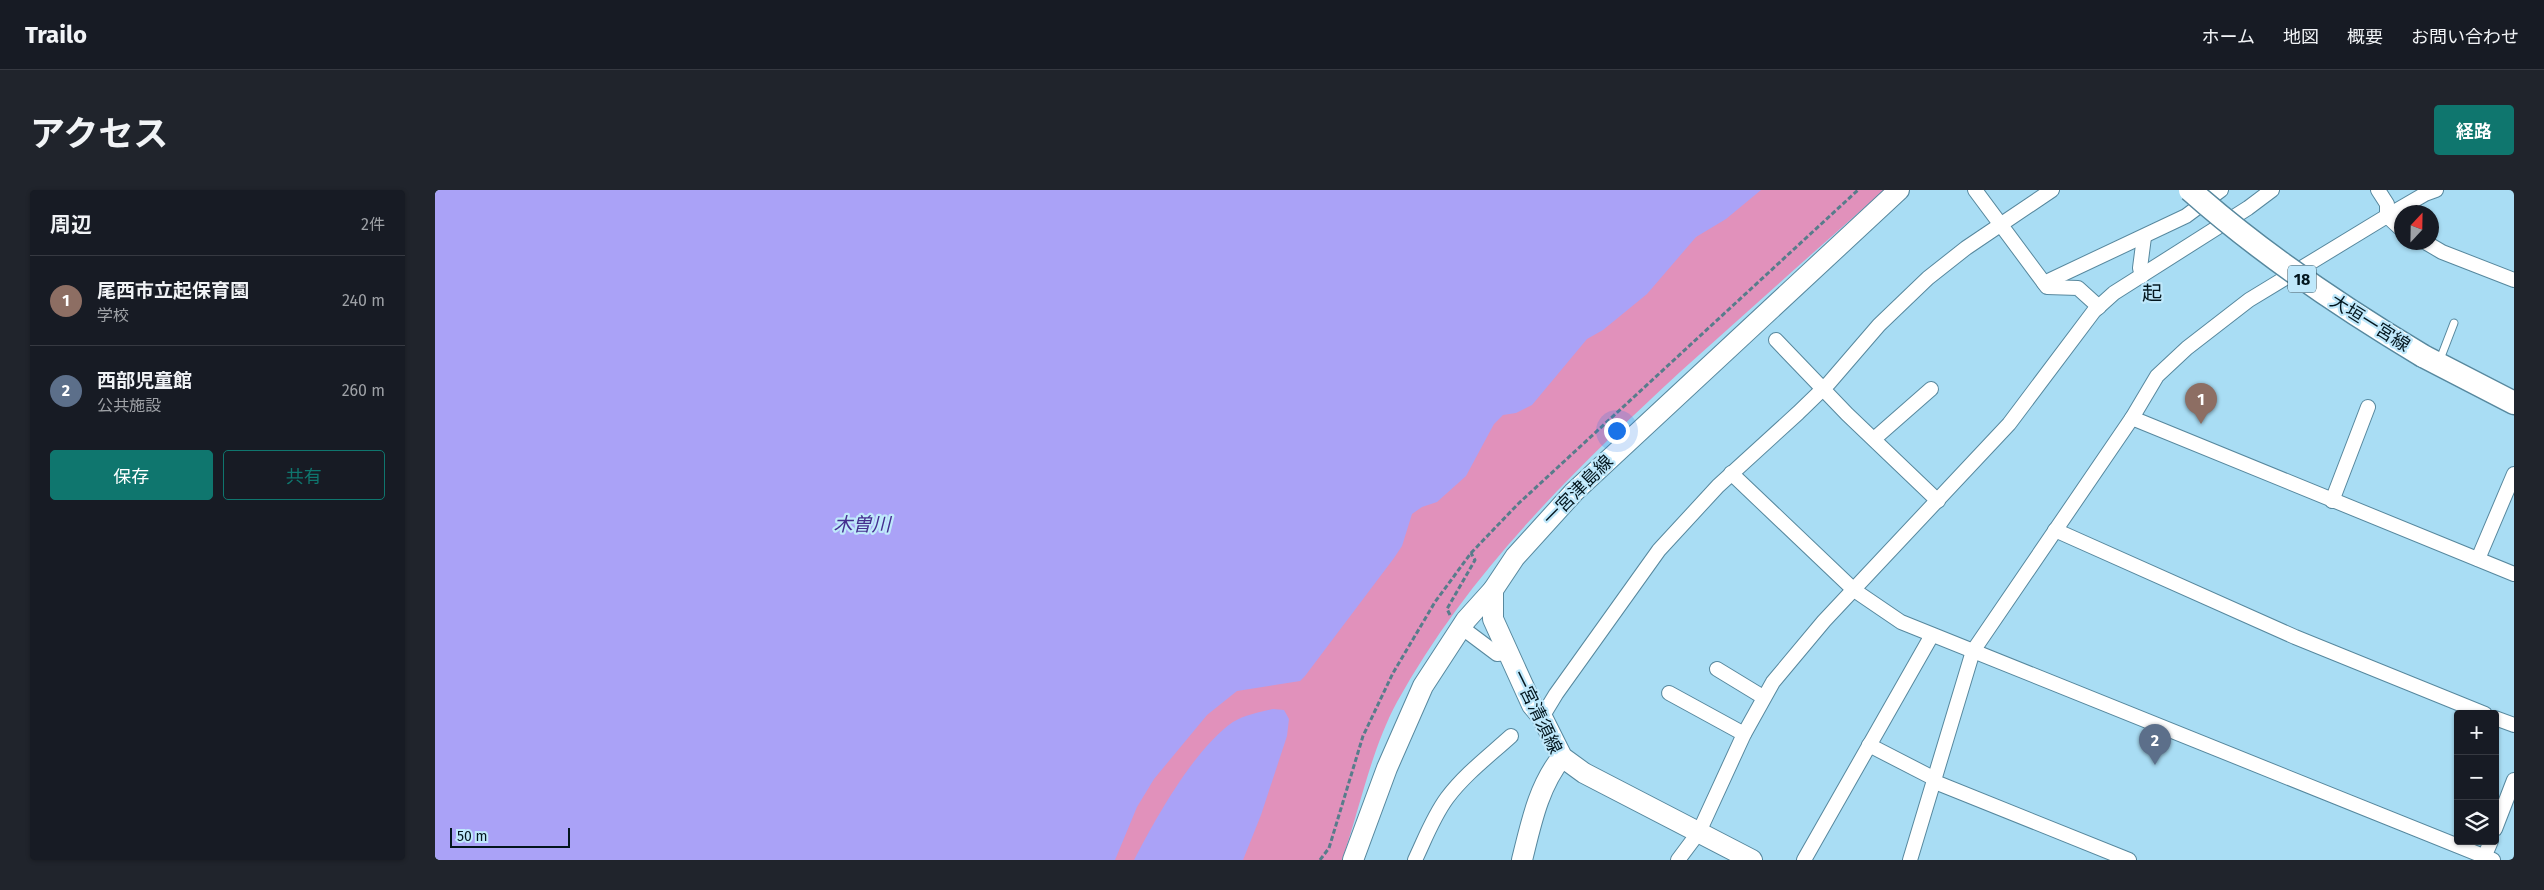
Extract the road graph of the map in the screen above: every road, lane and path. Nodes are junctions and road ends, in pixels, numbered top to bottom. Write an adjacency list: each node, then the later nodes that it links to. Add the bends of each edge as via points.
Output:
1 (1858, 190): 33 (path, via 1518,504)
2 (1899, 190): 36 (main road, 一宮津島線, via 1574,492 1515,557)
3 (1975, 190): 12 (street)
4 (2052, 190): 12 (street)
5 (2189, 190): 21 (main road, 大垣一宮線 / 18, bridge, via 2262,250 2319,291)
6 (2221, 190): 13 (street, via 2186,216)
7 (2272, 190): 15 (street)
8 (2378, 190): 10 (street, via 2387,204)
9 (2436, 190): 10 (street)
10 (2387, 216): 11 (street); 26 (street, via 2249,300 2187,348 2157,376)
11 (2394, 222)
12 (2000, 223): 17 (street); 22 (street, via 1903,300)
13 (2143, 237): 15 (street); 17 (street)
14 (2439, 250): 16 (street)
15 (2142, 276): 18 (street, via 2114,293)
16 (2514, 280)
17 (2044, 283): 18 (street, via 2047,287 2078,288)
18 (2099, 307): 30 (street, via 2009,424)
19 (2454, 322): 21 (lane)
20 (1776, 340): 22 (street)
21 (2431, 360): 24 (main road, 大垣一宮線 / 18)
22 (1824, 388): 27 (street); 28 (street)
23 (1931, 389): 27 (street)
24 (2514, 403)
25 (2368, 407): 31 (street)
26 (2132, 418): 31 (street); 32 (street)
27 (1874, 439): 30 (street)
28 (1731, 473): 37 (street); 47 (street, via 1659,550 1556,694)
29 (2514, 474): 34 (street)
30 (1937, 501): 37 (street)
31 (2332, 501): 34 (street)
32 (2055, 530): 41 (street); 46 (street, via 2295,637)
33 (1471, 554): 38 (path, via 1475,560 1447,609); 60 (path, via 1435,602 1393,673 1363,736 1329,848)
34 (2478, 559): 35 (street)
35 (2514, 574)
36 (1493, 590): 42 (main road, 一宮清須線, via 1493,619); 61 (main road, 一宮津島線, via 1466,620 1423,686 1387,768)
37 (1854, 590): 40 (street, via 1901,622); 45 (street, via 1796,654)
38 (1452, 620)
39 (1469, 633): 42 (street, via 1497,654)
40 (1931, 635): 41 (street); 52 (street)
41 (1973, 651): 55 (street); 59 (street)
42 (1508, 653): 47 (main road, 一宮清須線, via 1532,705)
43 (1717, 670): 45 (street)
44 (1669, 693): 50 (street)
45 (1763, 697): 50 (street)
46 (2475, 710)
47 (1543, 718): 53 (main road, 一宮清須線)
48 (2499, 719): 49 (street)
49 (2514, 725)
50 (1744, 734): 57 (street)
51 (1511, 736): 62 (street, via 1466,776 1447,798)
52 (1869, 746): 55 (street); 66 (street)
53 (1561, 756): 57 (main road, via 1584,773); 63 (main road, 一宮清須線, via 1542,789)
54 (2514, 780): 56 (street)
55 (1935, 781): 67 (street); 68 (street)
56 (2499, 819)
57 (1699, 832): 64 (street); 65 (main road)
58 (2490, 845): 59 (street)
59 (2487, 859)
60 (1320, 860)
61 (1353, 860)
62 (1415, 860)
63 (1522, 860)
64 (1678, 860)
65 (1752, 860)
66 (1804, 860)
67 (1910, 860)
68 (2129, 860)

